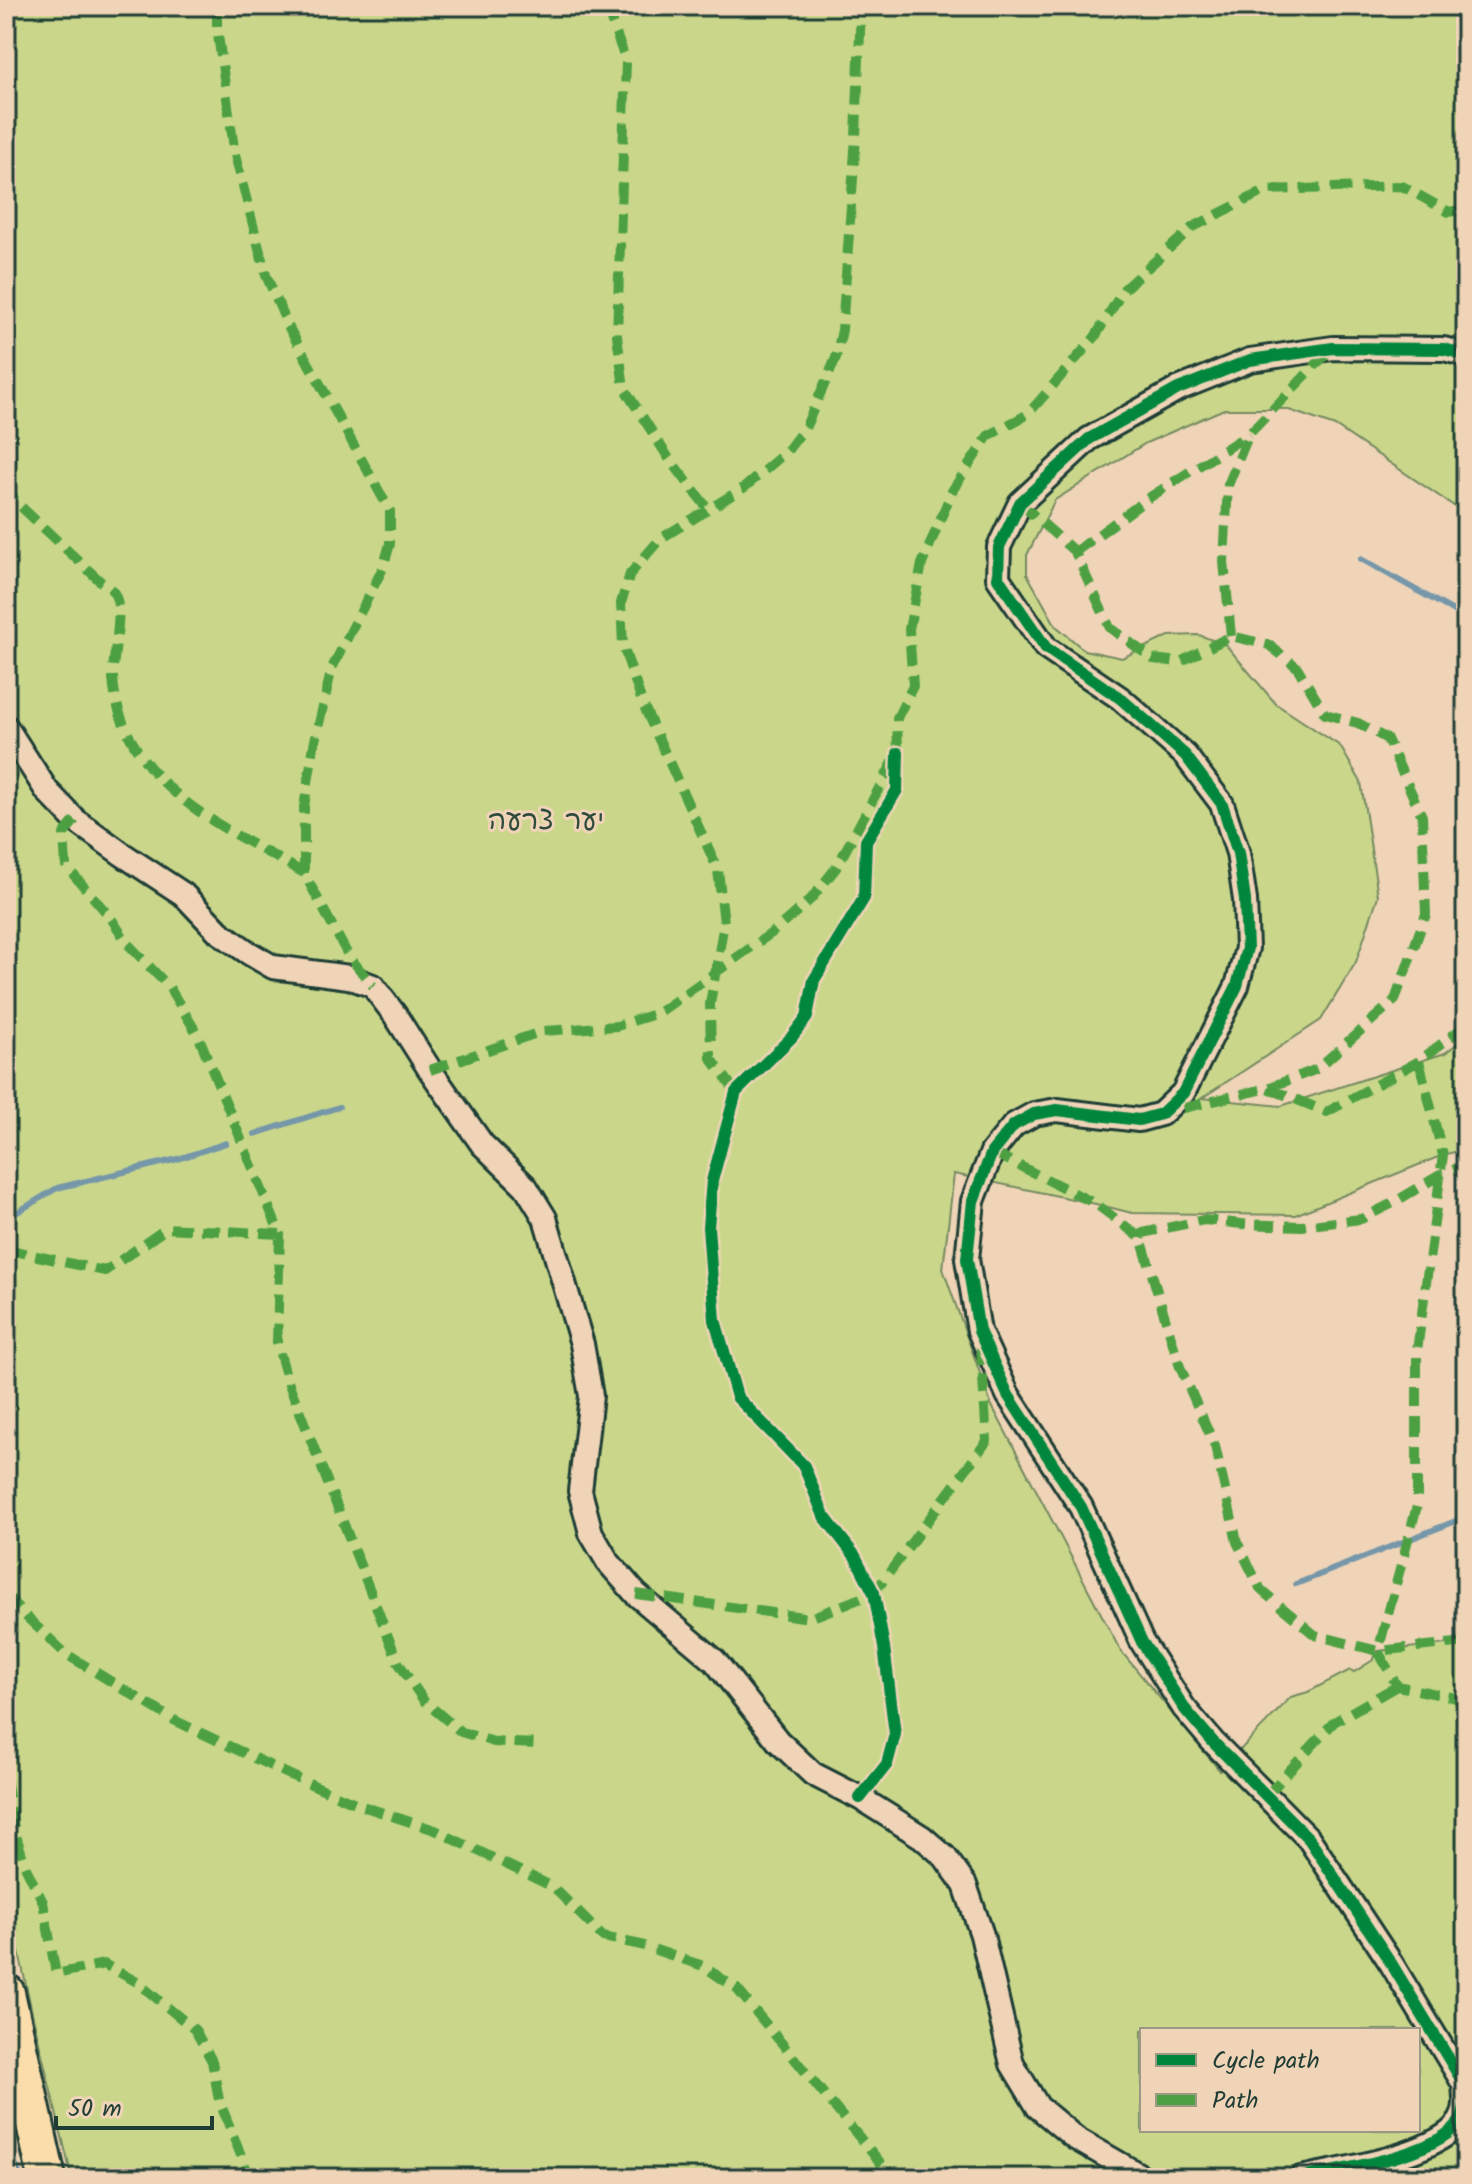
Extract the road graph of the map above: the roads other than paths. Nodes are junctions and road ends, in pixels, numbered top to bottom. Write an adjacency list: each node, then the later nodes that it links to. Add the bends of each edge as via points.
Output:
1 (1466, 355): 6 (street, via 1444,349 1333,348 1250,360 1178,389 1089,439 1020,503 999,547 998,578 1046,648 1120,698 1185,755 1222,804 1238,853 1247,948 1237,986 1183,1093 1161,1114 1139,1120 1057,1110 1014,1125 992,1152 973,1201 967,1259 979,1331 1008,1395 1081,1507 1142,1642 1184,1708 1309,1839 1464,2084 1466,2105 1460,2121 1443,2138 1398,2156)
2 (6, 727): 5 (street, via 47,791 75,820 183,894 219,932 273,967 349,977 373,986 482,1144 526,1187 545,1218 582,1344 591,1396 580,1491 591,1533 608,1562 636,1594 715,1661 778,1741 813,1774 860,1798 945,1857 965,1885 982,1935 1012,2064 1038,2107 1075,2138)
3 (6, 1993): 4 (highway)
4 (47, 2178)
5 (1144, 2178)
6 (1301, 2178)

